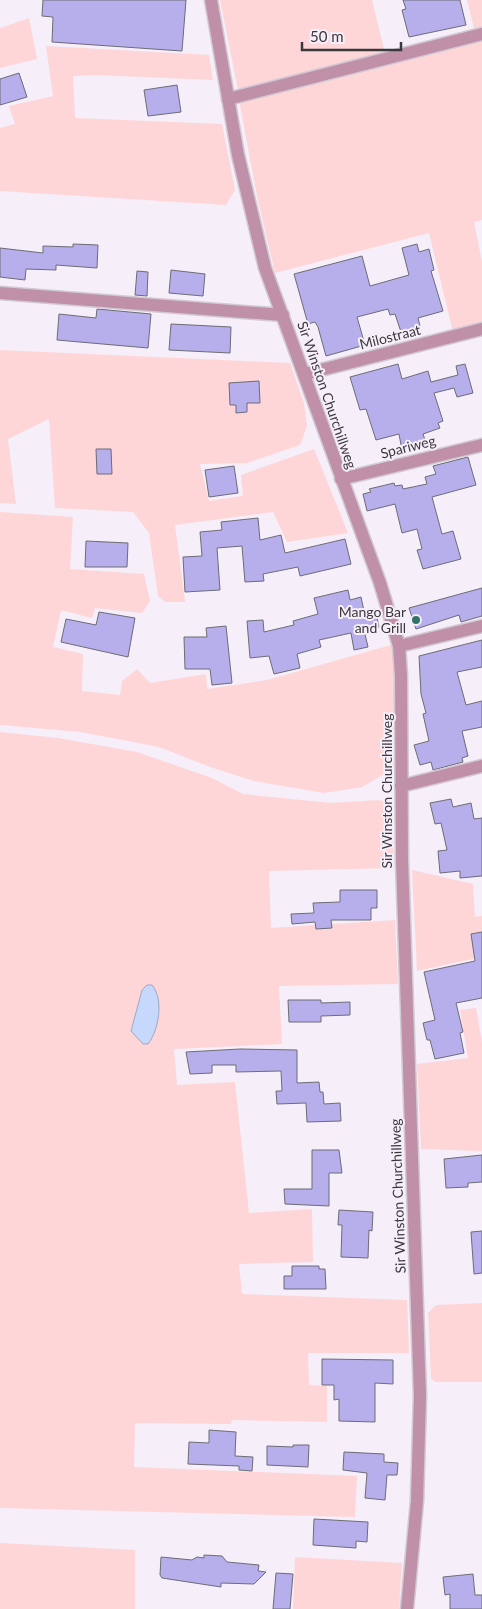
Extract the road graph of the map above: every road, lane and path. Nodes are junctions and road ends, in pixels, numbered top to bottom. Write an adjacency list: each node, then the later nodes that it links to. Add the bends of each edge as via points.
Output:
1 (211, 0): 3 (street, Sir Winston Churchillweg)
2 (482, 34): 3 (street)
3 (228, 99): 5 (street, Sir Winston Churchillweg, via 264,268)
4 (0, 293): 5 (street)
5 (283, 316): 7 (street, Sir Winston Churchillweg)
6 (482, 329): 7 (street, Milostraat)
7 (305, 374): 9 (street, Sir Winston Churchillweg)
8 (482, 444): 9 (street, Spariweg)
9 (341, 479): 11 (street, Sir Winston Churchillweg, via 380,583)
10 (482, 626): 11 (street)
11 (399, 646): 13 (street, Sir Winston Churchillweg)
12 (482, 766): 13 (street)
13 (401, 786): 14 (street, Sir Winston Churchillweg, via 420,1396 417,1500)
14 (407, 1609)

